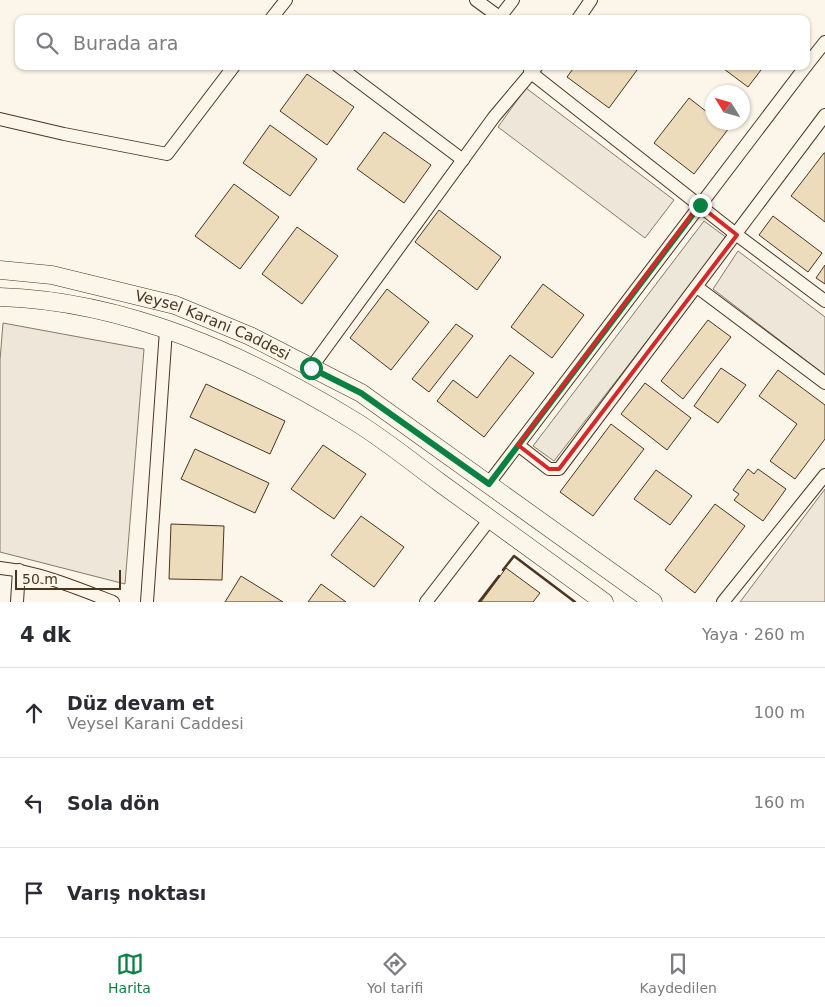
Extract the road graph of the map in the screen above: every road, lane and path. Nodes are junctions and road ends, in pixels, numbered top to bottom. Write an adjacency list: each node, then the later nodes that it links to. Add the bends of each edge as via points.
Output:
1 (286, 0): 5 (street)
2 (476, 0): 6 (street)
3 (513, 0): 7 (street)
4 (591, 0): 8 (street)
5 (275, 15)
6 (497, 15)
7 (503, 15)
8 (581, 15)
9 (825, 42): 10 (street)
10 (810, 61)
11 (231, 70): 17 (street, via 166,154)
12 (343, 70): 18 (street)
13 (533, 70): 18 (street)
14 (535, 70): 19 (street)
15 (803, 70): 19 (street)
16 (825, 115): 20 (street)
17 (0, 119)
18 (463, 160): 26 (street)
19 (700, 205): 20 (street); 28 (street)
20 (737, 235): 22 (street); 24 (street)
21 (0, 270): 26 (main road, Veysel Karani Caddesi, via 52,275 175,305 250,336)
22 (697, 287): 27 (street); 28 (street, via 559,469 549,469)
23 (0, 297): 25 (main road, Veysel Karani Caddesi, via 41,298 109,312)
24 (825, 301)
25 (166, 330): 31 (main road, Veysel Karani Caddesi, via 224,351 350,418); 37 (street)
26 (311, 368): 30 (main road, Veysel Karani Caddesi, via 361,393)
27 (825, 383)
28 (518, 445): 30 (street)
29 (825, 475): 41 (street)
30 (489, 484): 40 (main road, Veysel Karani Caddesi)
31 (490, 519): 38 (street); 39 (main road, Veysel Karani Caddesi)
32 (0, 568): 33 (street)
33 (18, 570): 34 (street); 35 (street)
34 (81, 596): 36 (street)
35 (17, 602)
36 (113, 602)
37 (147, 602)
38 (426, 602)
39 (604, 602)
40 (653, 602)
41 (723, 602)

